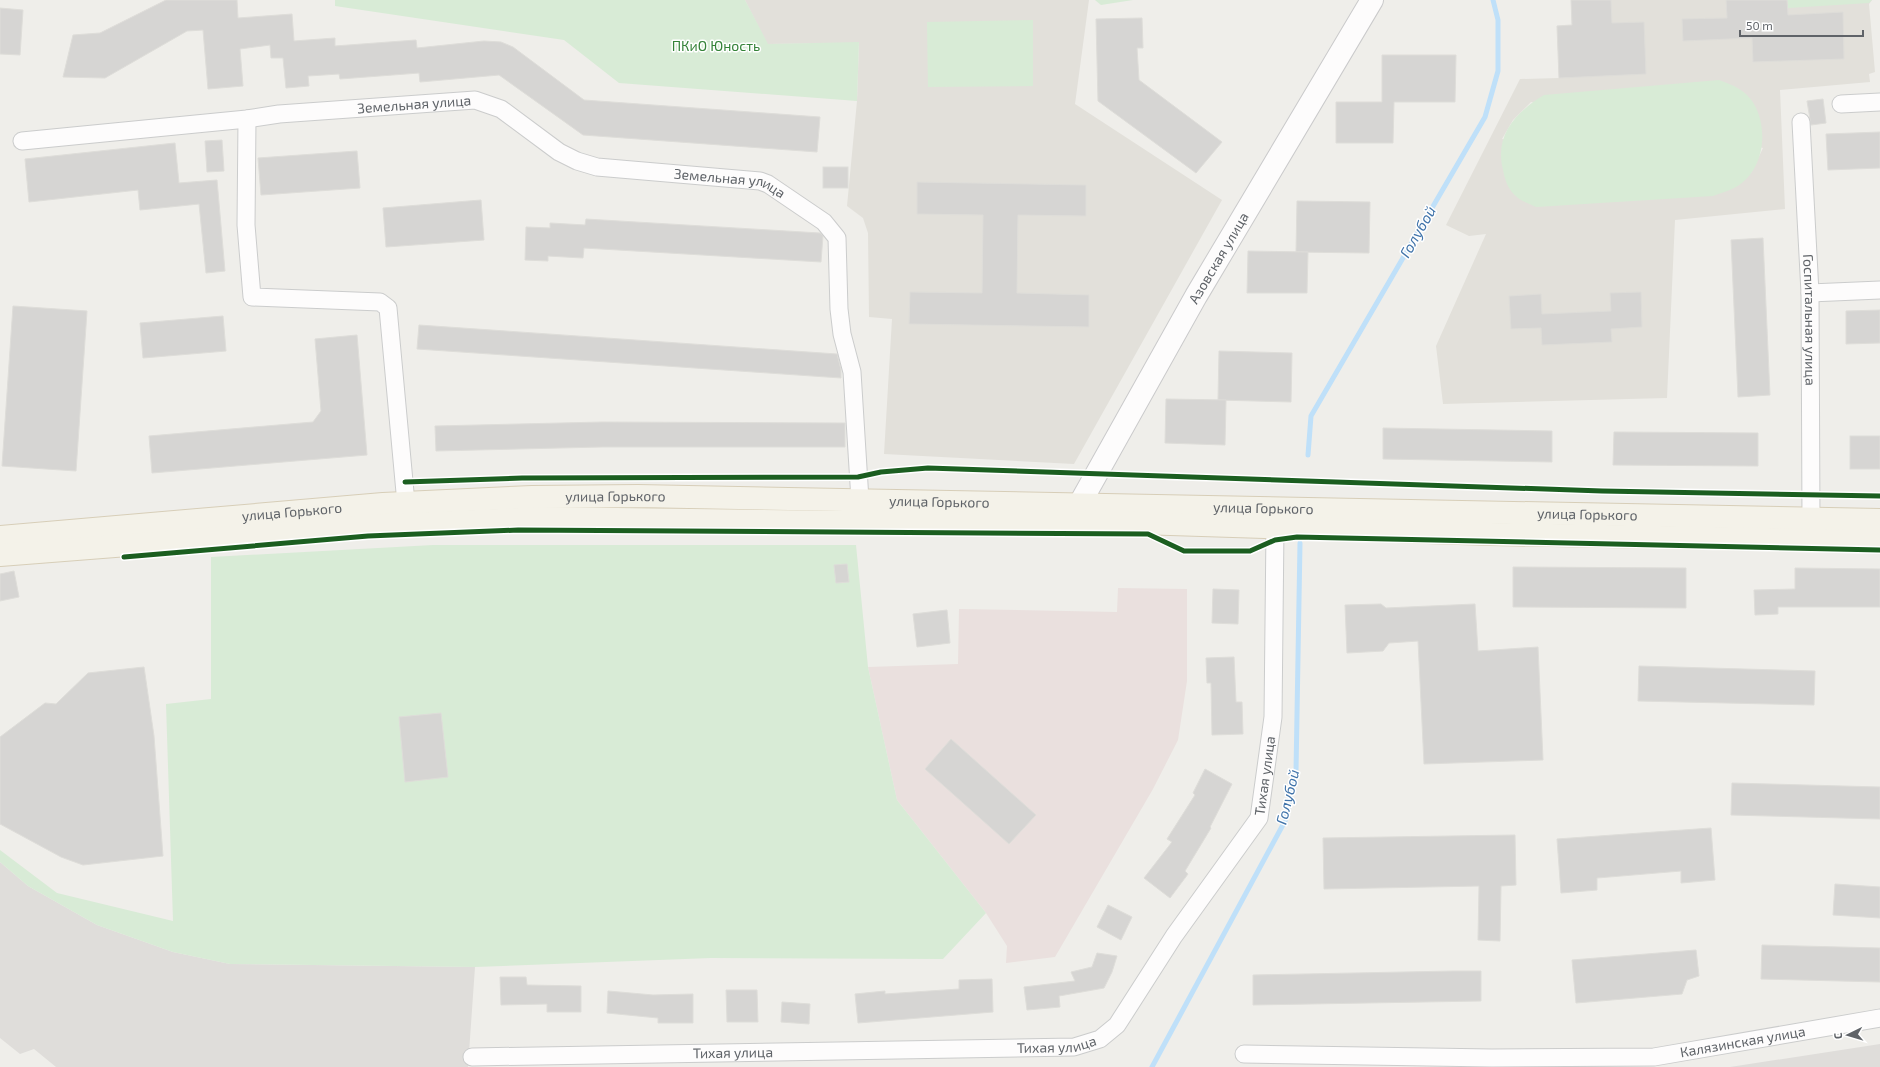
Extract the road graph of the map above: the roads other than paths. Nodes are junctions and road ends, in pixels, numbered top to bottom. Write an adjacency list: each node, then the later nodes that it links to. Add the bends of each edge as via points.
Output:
1 (1372, 0): 11 (main road, Азовская улица, via 1196,296)
2 (1880, 102): 3 (street)
3 (1841, 104)
4 (247, 119): 6 (street, Земельная улица); 9 (street, Земельная улица, via 279,114 475,100 502,109 559,152 590,165 760,181 768,184 824,222 837,238 839,309 842,334 852,372); 10 (street, via 246,225 252,297 380,302 388,308)
5 (1801, 122): 8 (street, Госпитальная улица)
6 (22, 141)
7 (1880, 290): 8 (street)
8 (1810, 293): 12 (street, Госпитальная улица)
9 (860, 500): 10 (main road, улица Горького, via 631,496 532,497); 11 (main road, улица Горького)
10 (406, 503): 14 (street); 16 (main road, улица Горького)
11 (1078, 513): 12 (main road, улица Горького); 14 (main road, улица Горького, via 845,522 542,518); 15 (main road, улица Горького)
12 (1811, 519): 13 (main road, улица Горького)
13 (1880, 520)
14 (408, 524): 18 (main road, улица Горького)
15 (1275, 527): 17 (main road, улица Горького, via 1490,534); 21 (street, Тихая улица, via 1273,717 1259,818 1174,936 1117,1025 1100,1039 1074,1047)
16 (0, 536)
17 (1880, 541)
18 (0, 555)
19 (1880, 1018): 20 (street, Калязинская улица, via 1654,1057 1492,1058)
20 (1244, 1054)
21 (472, 1057)

